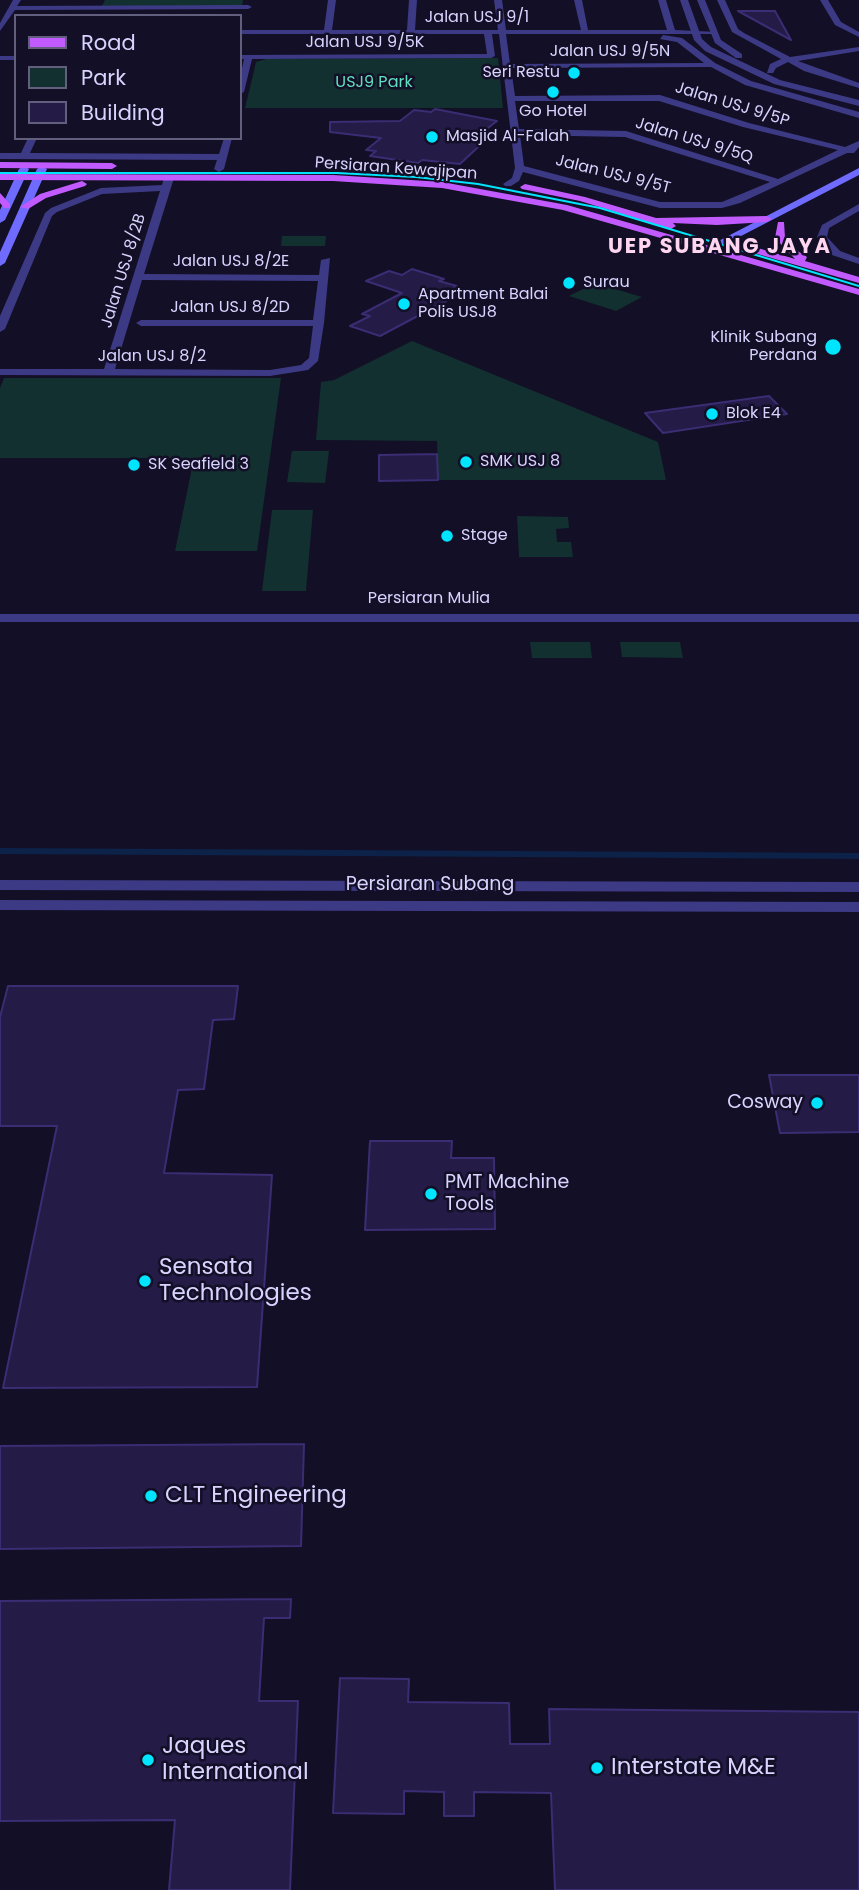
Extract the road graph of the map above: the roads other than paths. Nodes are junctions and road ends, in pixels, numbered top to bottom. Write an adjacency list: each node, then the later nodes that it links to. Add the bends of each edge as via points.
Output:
1 (332, 0): 16 (street)
2 (413, 0): 17 (street)
3 (498, 0): 23 (street)
4 (578, 0): 19 (street)
5 (662, 0): 20 (street)
6 (684, 0): 21 (street)
7 (701, 0): 22 (street)
8 (721, 0): 28 (street, via 735,30)
9 (824, 0): 24 (street, via 838,23)
10 (15, 4): 11 (street); 14 (street)
11 (96, 4): 12 (street)
12 (249, 4): 13 (street)
13 (242, 28)
14 (3, 31)
15 (242, 32): 16 (street, Jalan USJ 9/1)
16 (328, 32): 17 (street, Jalan USJ 9/1)
17 (411, 32): 18 (street, Jalan USJ 9/1)
18 (488, 32): 23 (street, Jalan USJ 9/1); 26 (street, Jalan USJ 9/5K, via 491,56)
19 (585, 32): 20 (street, Jalan USJ 9/1); 23 (street, Jalan USJ 9/1)
20 (672, 32): 21 (street, Jalan USJ 9/1)
21 (695, 32): 22 (street, Jalan USJ 9/1); 27 (street, via 698,40)
22 (714, 32): 32 (street, via 729,50)
23 (503, 34): 29 (street, via 674,38); 30 (street)
24 (859, 35)
25 (859, 49): 28 (street)
26 (244, 57): 33 (street)
27 (726, 60): 29 (street); 31 (street)
28 (792, 60): 32 (street, via 778,63); 34 (street)
29 (712, 65): 30 (street, Jalan USJ 9/5N); 31 (street); 38 (street, via 748,83)
30 (507, 66): 36 (street)
31 (748, 70): 37 (street)
32 (770, 71): 35 (street)
33 (242, 74)
34 (859, 86)
35 (859, 97)
36 (512, 99): 39 (street); 43 (street, Jalan USJ 9/5P, via 660,98)
37 (859, 103)
38 (859, 115)
39 (516, 132): 49 (street); 59 (street, Jalan USJ 9/5Q, via 626,134)
40 (32, 140): 45 (street)
41 (227, 140): 46 (street)
42 (859, 144): 43 (street, Jalan USJ 9/5T)
43 (841, 152): 47 (street, Jalan USJ 9/5P); 59 (street, Jalan USJ 9/5T)
44 (0, 156): 45 (street)
45 (24, 156): 46 (street, via 125,152)
46 (223, 156): 51 (street)
47 (859, 156)
48 (0, 167): 50 (main road, Persiaran Kewajipan); 53 (main road, Persiaran Kewajipan)
49 (520, 168): 59 (street, Jalan USJ 9/5T, via 667,206 728,204); 61 (street)
50 (197, 169): 51 (main road, Persiaran Kewajipan); 54 (main road, Persiaran Kewajipan)
51 (219, 169): 57 (main road, Persiaran Kewajipan, via 374,170)
52 (859, 172): 68 (main road)
53 (22, 173): 54 (main road, Persiaran Kewajipan); 55 (main road, Persiaran Kewajipan); 63 (main road)
54 (40, 173): 56 (main road, Persiaran Kewajipan); 64 (main road)
55 (0, 177)
56 (117, 177): 60 (main road, Persiaran Kewajipan); 64 (main road, via 56,191)
57 (465, 177)
58 (497, 182): 61 (main road, Persiaran Kewajipan)
59 (779, 182)
60 (167, 183): 75 (main road, Persiaran Kewajipan, via 333,178 452,186 564,207); 81 (street, Jalan USJ 8/2B); 87 (street, via 102,191 48,215)
61 (508, 184): 67 (main road, Persiaran Kewajipan)
62 (0, 196): 63 (main road)
63 (7, 206): 69 (main road)
64 (25, 207): 79 (main road)
65 (859, 208): 78 (street, via 825,227 822,237 836,253)
66 (803, 213): 70 (main road)
67 (646, 218): 68 (main road); 71 (main road, Persiaran Kewajipan)
68 (767, 219): 73 (main road)
69 (0, 220)
70 (781, 224): 74 (main road); 80 (main road, via 780,238 785,244)
71 (697, 233)
72 (710, 237): 73 (main road)
73 (723, 241): 74 (main road); 75 (main road)
74 (738, 245): 76 (main road); 80 (main road)
75 (708, 249): 76 (main road, Persiaran Kewajipan)
76 (722, 253): 84 (main road, Persiaran Kewajipan)
77 (326, 260): 82 (street)
78 (859, 261)
79 (0, 263)
80 (820, 268): 83 (main road)
81 (138, 277): 82 (street, Jalan USJ 8/2E); 89 (street, Jalan USJ 8/2B)
82 (324, 278): 86 (street)
83 (859, 280)
84 (859, 292)
85 (141, 323): 86 (street, Jalan USJ 8/2D)
86 (318, 323): 89 (street, Jalan USJ 8/2, via 314,359 304,369)
87 (0, 329)
88 (0, 372): 89 (street, Jalan USJ 8/2)
89 (108, 373)
90 (0, 618): 91 (street, Persiaran Mulia)
91 (859, 618)
92 (0, 886): 93 (street, Persiaran Subang)
93 (859, 887)
94 (0, 905): 95 (street, Persiaran Subang)
95 (859, 907)

